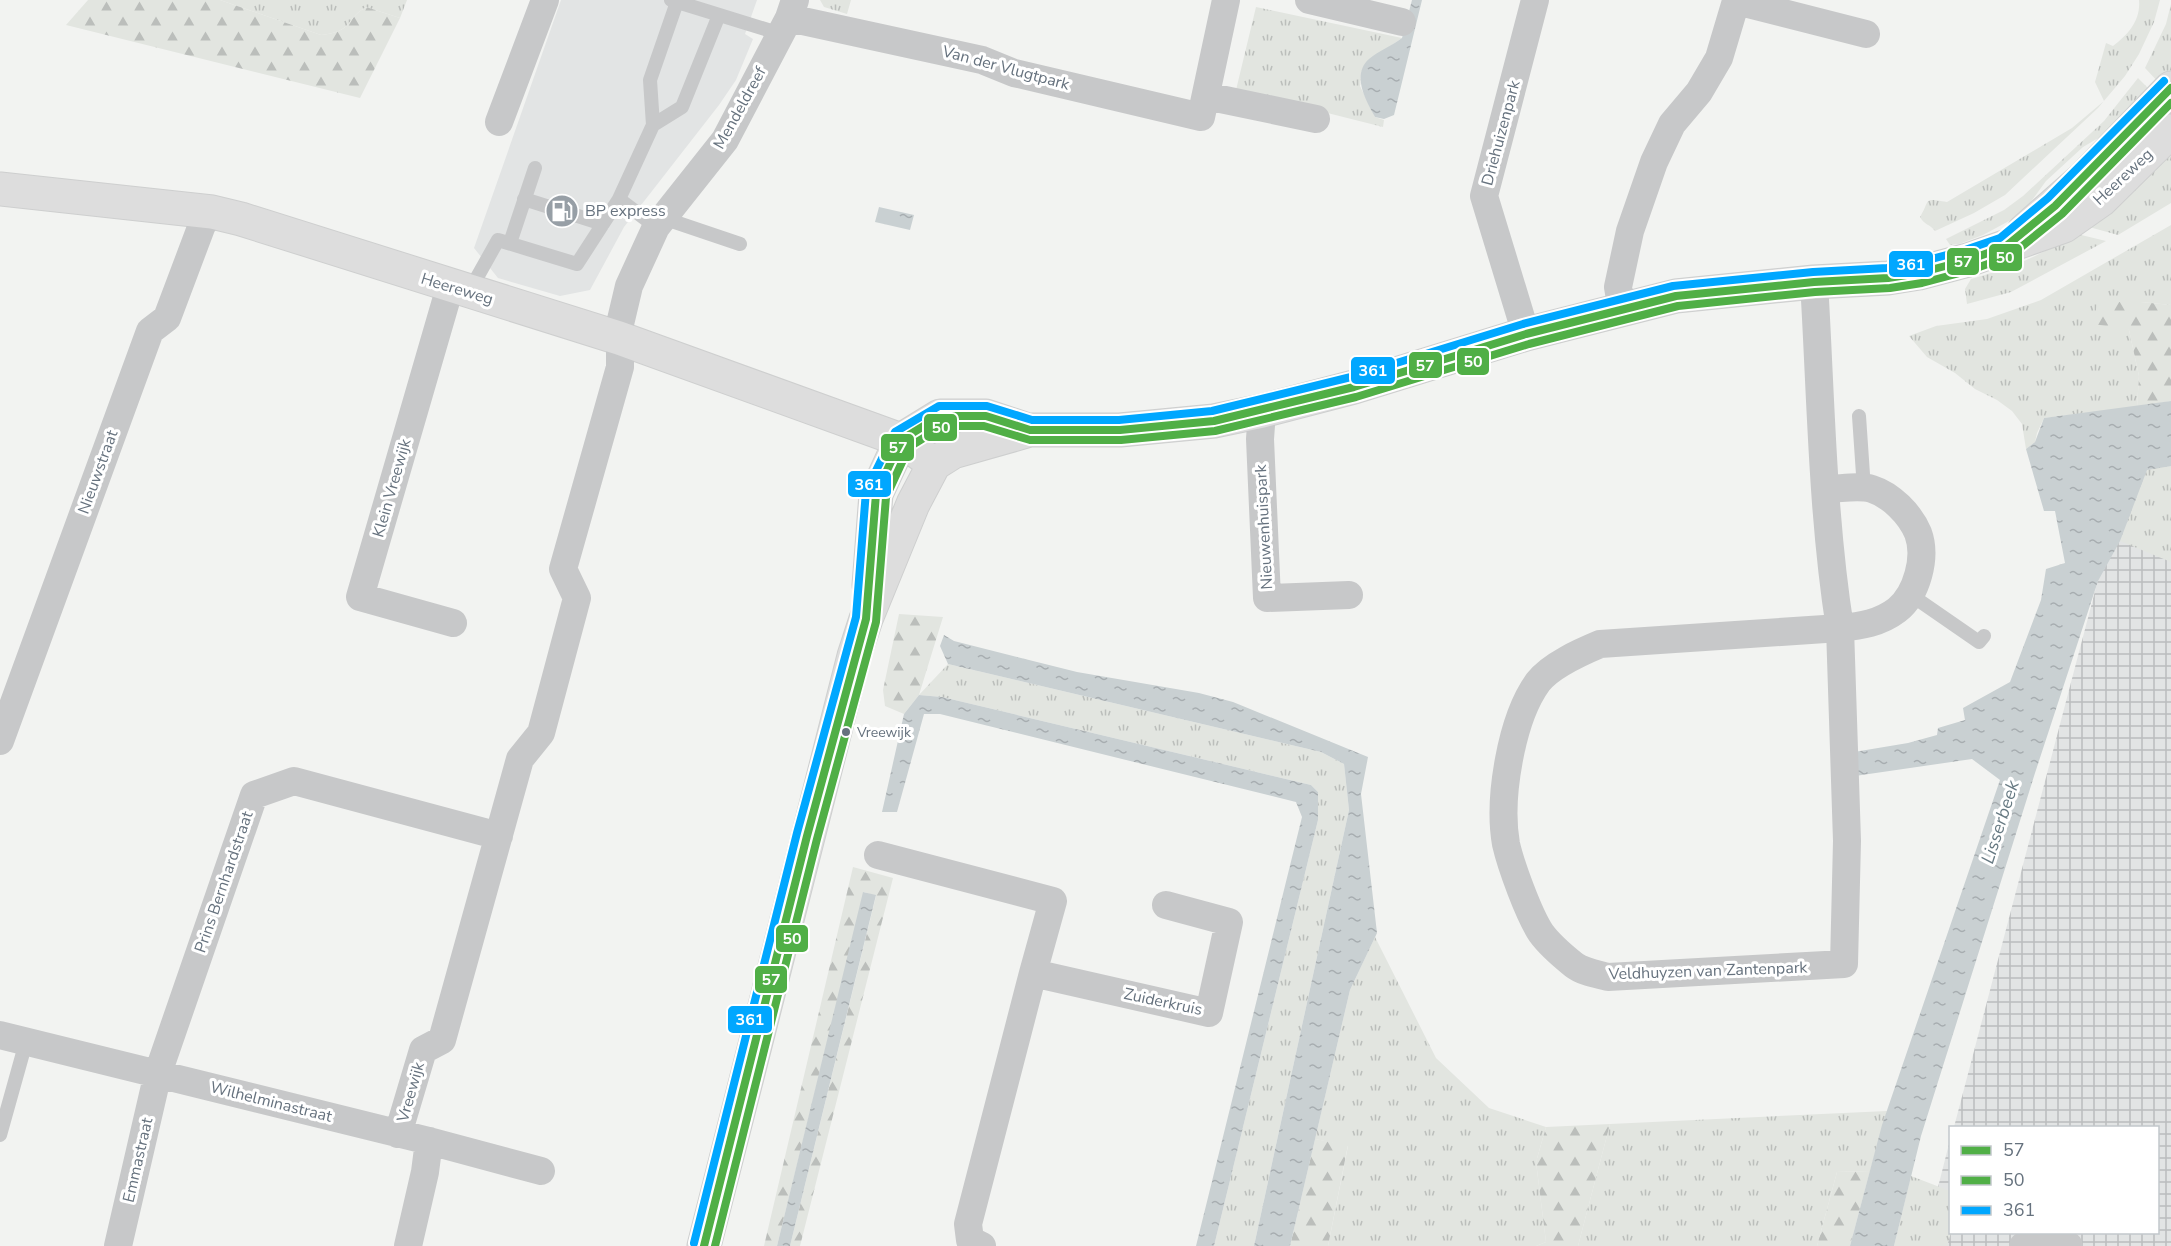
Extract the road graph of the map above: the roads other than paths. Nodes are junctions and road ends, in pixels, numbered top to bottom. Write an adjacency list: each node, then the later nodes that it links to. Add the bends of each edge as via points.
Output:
1 (545, 0): 14 (street)
2 (1226, 0): 12 (street, Van der Vlugtpark)
3 (1309, 0): 9 (street)
4 (1535, 0): 30 (street, Driehuizenpark, via 1484,196)
5 (674, 1): 7 (lane); 15 (lane, via 650,80)
6 (1736, 1): 10 (street); 29 (street, via 1719,58 1699,92 1672,124 1654,162 1630,231 1617,287)
7 (719, 15): 8 (lane); 15 (lane, via 682,107)
8 (788, 17): 12 (street, Van der Vlugtpark, via 982,60 1014,73 1201,117); 22 (street, Mendeldreef, via 725,140)
9 (1402, 22)
10 (1866, 34)
11 (2171, 88): 26 (main road, Heereweg, via 2085,177)
12 (1206, 96): 13 (street)
13 (1316, 119)
14 (499, 122)
15 (653, 125): 19 (lane)
16 (2171, 131): 26 (main road, Heereweg, via 2101,200 2064,226)
17 (535, 168): 20 (lane)
18 (0, 189): 21 (main road, Heereweg)
19 (620, 199): 22 (lane); 23 (lane)
20 (524, 200): 23 (lane); 24 (lane)
21 (212, 212): 28 (main road, Heereweg); 45 (street, Nieuwstraat, via 202,225 166,318 150,331)
22 (659, 223): 25 (lane); 31 (street, Mendeldreef, via 630,286)
23 (603, 224): 24 (lane, via 577,264)
24 (510, 243): 28 (lane, via 498,240 475,281)
25 (740, 244)
26 (2006, 247): 27 (main road, Heereweg, via 1918,273)
27 (1814, 282): 29 (main road, Heereweg, via 1676,296); 37 (street, Veldhuyzen van Zantenpark)
28 (460, 290): 31 (main road, Heereweg); 42 (street, Klein Vreewijk, via 360,597)
29 (1622, 310): 30 (main road, Heereweg)
30 (1526, 334): 32 (main road, Heereweg)
31 (619, 339): 35 (main road, Heereweg); 46 (street, Vreewijk, via 620,367 563,569 577,598 541,733 520,759)
32 (1262, 411): 34 (main road, Heereweg, via 1214,421 1120,430); 39 (street, Nieuwenhuispark, via 1267,598)
33 (1859, 416): 38 (lane)
34 (1030, 430): 35 (main road, Heereweg, via 986,416 940,416); 36 (main road, Heereweg, via 953,452)
35 (901, 440): 36 (main road, Heereweg); 41 (main road, via 876,494)
36 (934, 464): 41 (main road, via 912,504)
37 (1826, 489): 38 (street); 43 (street, Veldhuyzen van Zantenpark)
38 (1864, 489): 40 (street, via 1888,496 1918,534 1921,562)
39 (1349, 595)
40 (1911, 595): 43 (street, Veldhuyzen van Zantenpark, via 1885,617 1864,626); 44 (lane, via 1979,642)
41 (866, 619): 58 (main road)
42 (453, 623)
43 (1840, 628): 43 (street, Veldhuyzen van Zantenpark, via 1600,644 1571,656 1539,680 1522,711 1509,756 1505,795 1507,844 1522,893 1542,933 1575,966 1608,977 1844,964 1846,841)
44 (1984, 636)
45 (0, 741)
46 (499, 836): 51 (street, Prins Bernhardstraat, via 294,781 254,795); 52 (street, Vreewijk, via 442,1040 423,1050)
47 (878, 855): 49 (street, via 1053,901)
48 (1166, 905): 49 (street, Zuiderkruis, via 1229,922 1209,1013)
49 (1033, 973): 59 (street, via 968,1224 970,1240)
50 (13, 1038): 51 (street, Wilhelminastraat); 53 (lane)
51 (158, 1073): 52 (street, Wilhelminastraat); 56 (street, Emmastraat)
52 (398, 1134): 54 (street, Wilhelminastraat)
53 (0, 1135)
54 (429, 1141): 55 (street, Wilhelminastraat); 57 (street)
55 (541, 1171)
56 (118, 1246)
57 (408, 1246)
58 (704, 1246)
59 (982, 1246)
60 (2023, 1246): 61 (street, via 2035,1242)
61 (2068, 1246)

